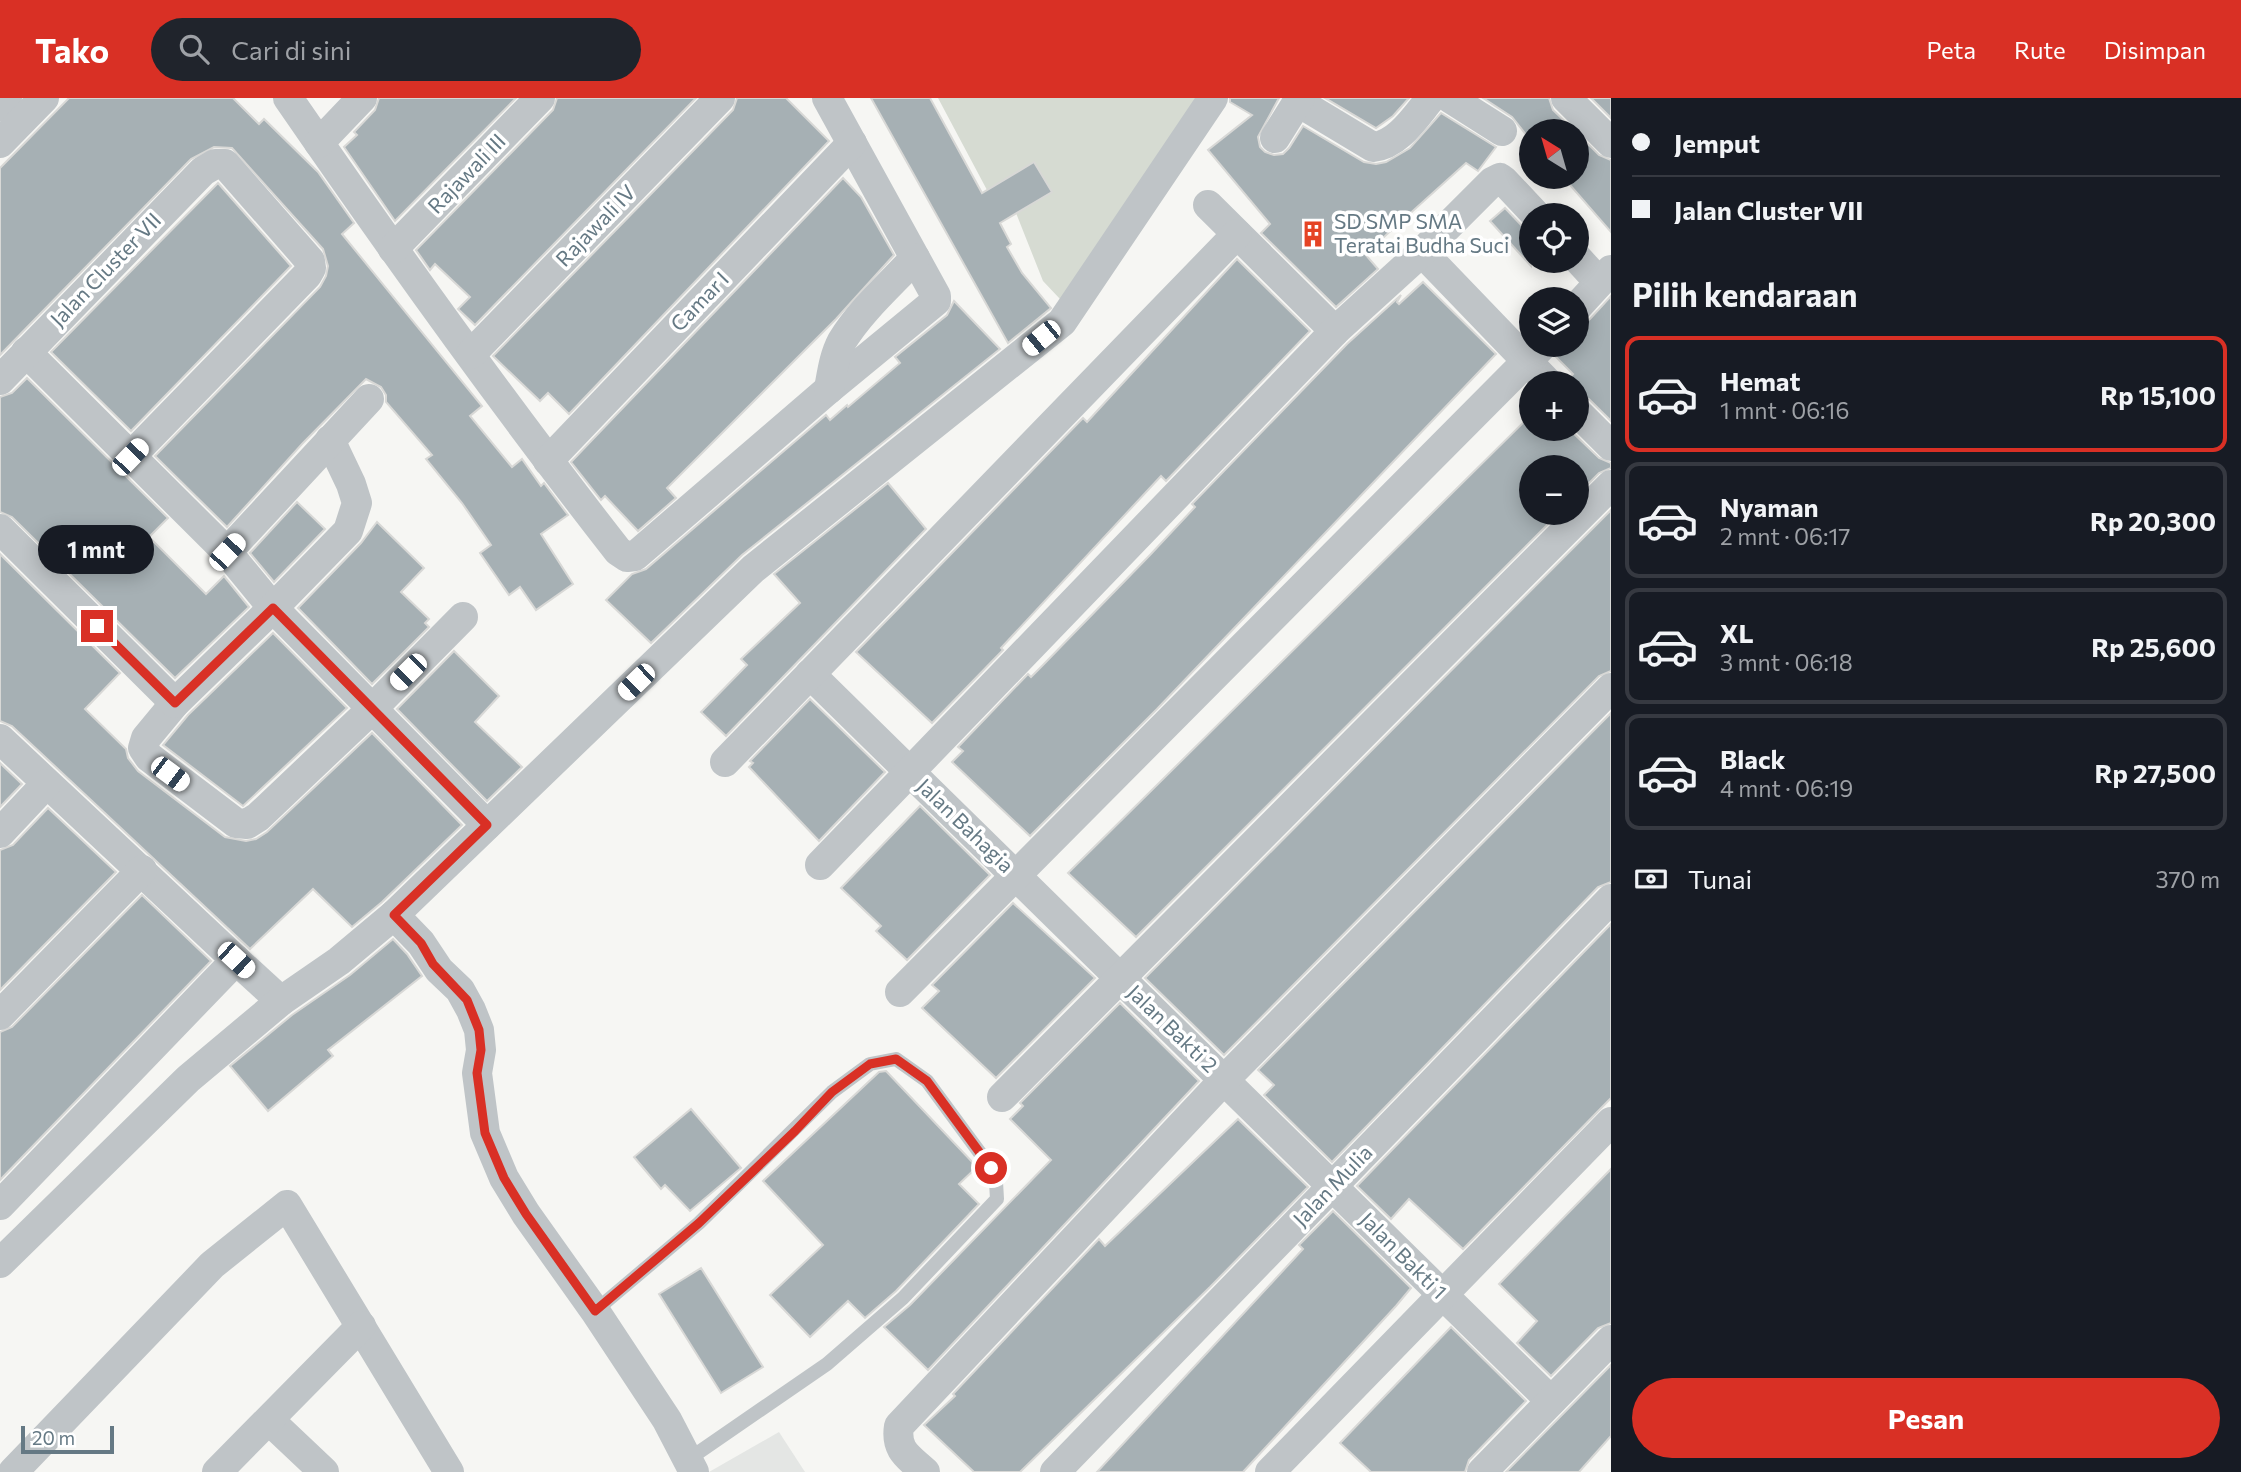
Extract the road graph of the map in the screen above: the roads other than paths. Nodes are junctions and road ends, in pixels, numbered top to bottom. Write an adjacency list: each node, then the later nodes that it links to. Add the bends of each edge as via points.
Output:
1 (7, 98): 13 (street)
2 (44, 98): 16 (street)
3 (288, 98): 19 (street)
4 (362, 98): 19 (street)
5 (540, 98): 23 (street, Rajawali III)
6 (720, 98): 32 (street, Rajawali IV)
7 (827, 98): 17 (street)
8 (1213, 98): 55 (street, via 1062,322 753,569)
9 (1431, 98): 12 (street, via 1407,127 1373,147)
10 (1450, 98): 14 (street)
11 (1566, 98): 18 (street)
12 (1299, 100): 15 (street)
13 (0, 106)
14 (1503, 131)
15 (1275, 138)
16 (0, 143)
17 (852, 143): 25 (street); 41 (street, Camar I)
18 (1611, 143)
19 (319, 144): 23 (street)
20 (1524, 203): 24 (street, via 1500,178)
21 (1208, 205): 22 (street)
22 (1237, 234): 29 (street); 47 (street)
23 (393, 249): 32 (street)
24 (1422, 251): 29 (street); 30 (street)
25 (915, 258): 35 (street, via 843,341); 35 (street, via 936,301)
26 (1589, 266): 27 (street)
27 (1605, 276): 28 (street)
28 (1589, 294)
29 (1335, 331): 53 (street)
30 (1519, 339)
31 (26, 352): 34 (street, Jalan Cluster VII); 40 (street); 40 (street, Jalan Cluster VII, via 203,171 225,164 310,261 311,268)
32 (471, 354): 41 (street)
33 (1532, 357): 59 (street)
34 (0, 380)
35 (829, 389): 41 (street, via 635,556 618,551)
36 (369, 399): 38 (street)
37 (1589, 424): 39 (street)
38 (331, 440): 44 (street); 45 (street, via 357,503 348,531)
39 (1611, 446)
40 (130, 457): 44 (street)
41 (548, 461)
42 (1611, 485): 63 (street)
43 (0, 529): 49 (street)
44 (227, 552): 45 (street)
45 (273, 608): 49 (street); 50 (street)
46 (463, 617): 50 (street)
47 (810, 674): 52 (street); 53 (street, Jalan Bahagia)
48 (1611, 688): 67 (street)
49 (175, 703): 50 (street, via 146,738 149,757 236,823 247,824)
50 (372, 709): 55 (street)
51 (0, 739): 54 (street)
52 (725, 762)
53 (909, 772): 57 (street); 59 (street, Jalan Bahagia)
54 (46, 784): 56 (street); 58 (street)
55 (487, 825): 61 (street)
56 (0, 832)
57 (820, 865)
58 (142, 870): 62 (street); 66 (street)
59 (1014, 875): 63 (street, Jalan Bahagia); 64 (street)
60 (1611, 899): 70 (street, Jalan Mulia)
61 (394, 915): 65 (street); 74 (street, via 467,1000 479,1030 477,1073 485,1133 520,1205)
62 (236, 960): 65 (street); 71 (street)
63 (1119, 978): 67 (street, Jalan Bakti 2); 68 (street)
64 (901, 992)
65 (281, 1001): 72 (street, via 188,1079)
66 (0, 1015)
67 (1224, 1080): 70 (street, Jalan Bakti 1); 84 (street, via 899,1426 897,1439 903,1452)
68 (1002, 1097)
69 (1611, 1122): 73 (street)
70 (1332, 1186): 73 (street, Jalan Bakti 1); 85 (street, Jalan Mulia)
71 (0, 1205)
72 (0, 1263)
73 (1443, 1295): 77 (street, Jalan Bakti 1); 86 (street)
74 (595, 1311): 79 (street, via 667,1420); 79 (lane, via 699,1223 832,1092 870,1064 896,1059 927,1081 991,1168 997,1199 903,1298 827,1364)
75 (361, 1326): 78 (street); 80 (street, via 287,1205 212,1265); 83 (street)
76 (1611, 1340): 77 (street)
77 (1551, 1401): 87 (street)
78 (269, 1420): 81 (street); 82 (street)
79 (691, 1466)
80 (13, 1472)
81 (217, 1472)
82 (324, 1472)
83 (449, 1472)
84 (925, 1472)
85 (1055, 1472)
86 (1270, 1472)
87 (1482, 1472)

